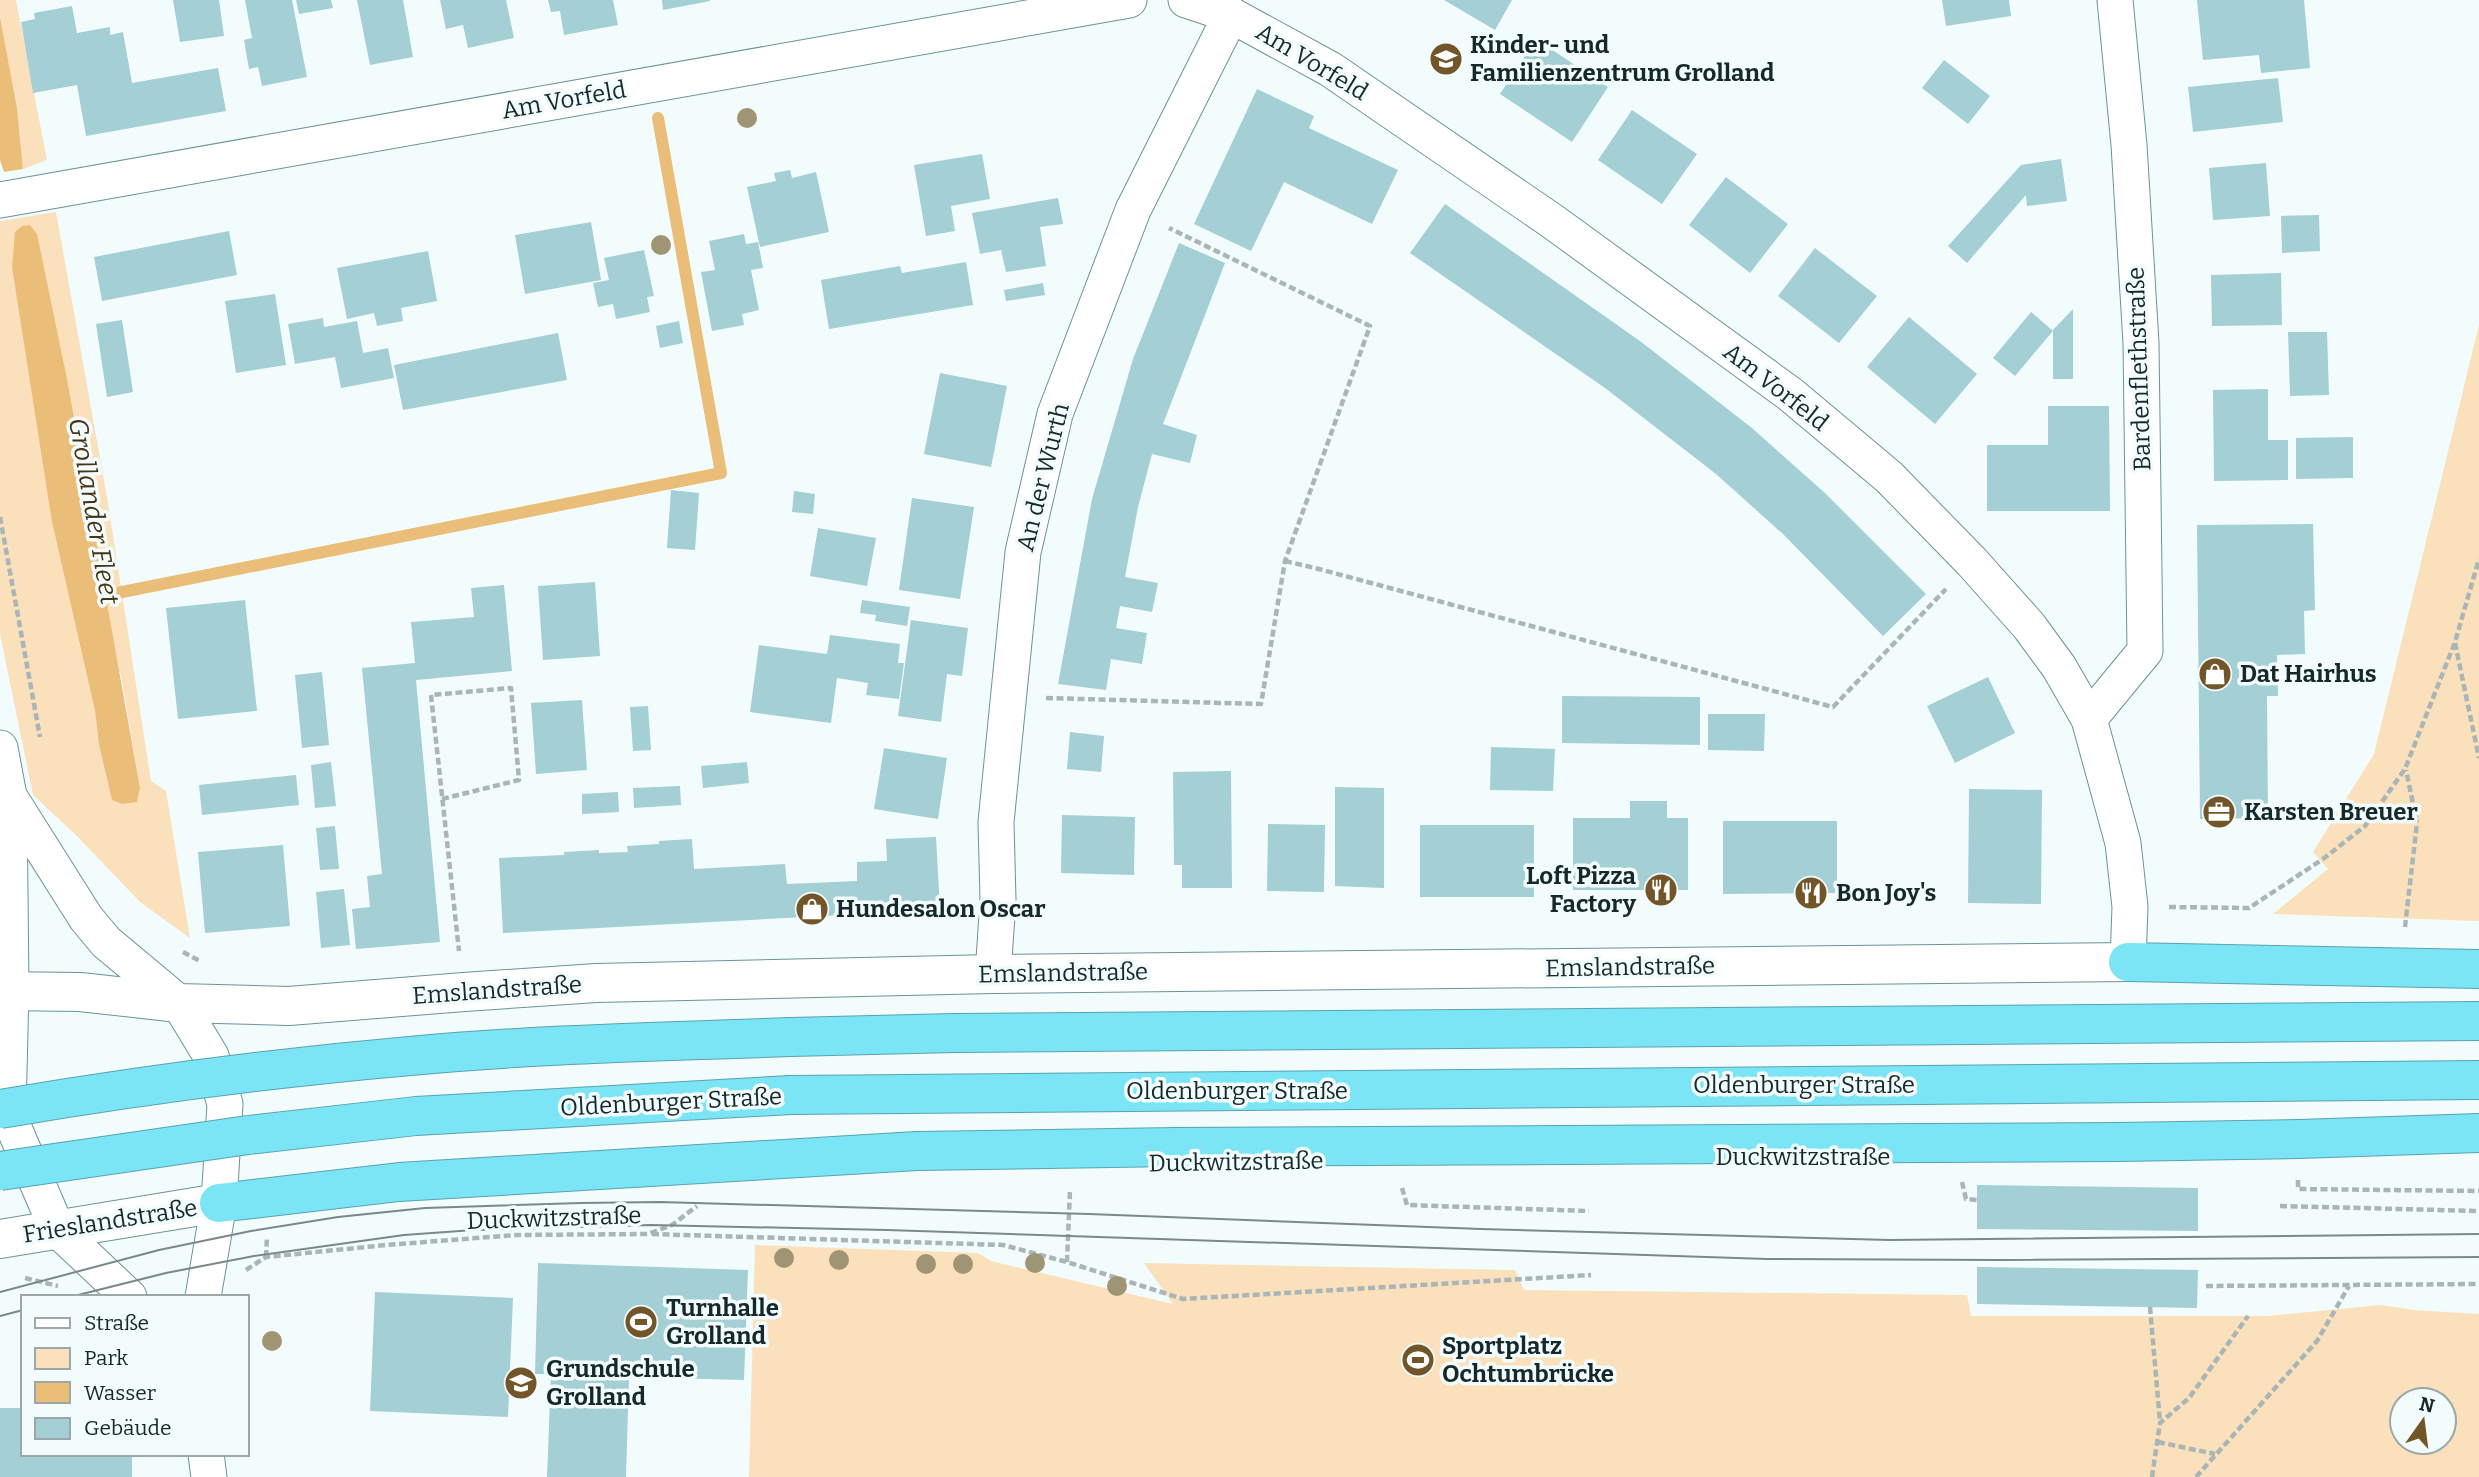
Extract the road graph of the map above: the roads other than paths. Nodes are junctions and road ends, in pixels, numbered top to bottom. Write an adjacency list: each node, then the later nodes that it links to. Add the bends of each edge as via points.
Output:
1 (1129, 0): 5 (street, Am Vorfeld)
2 (1186, 0): 4 (street, Am Vorfeld)
3 (2115, 0): 6 (street, Bardenflethstraße, via 2141,343 2145,650)
4 (1231, 15): 6 (street, Am Vorfeld, via 1330,69 1552,221 1790,394 1889,477 1972,562 2029,626); 11 (street, An der Wurth, via 1133,210 1055,414 1023,552 996,822 998,900)
5 (0, 200)
6 (2089, 719): 9 (street, Am Vorfeld, via 2123,844 2130,907)
7 (0, 748): 8 (street)
8 (9, 796): 12 (street); 13 (street, via 86,918 106,942)
9 (2128, 962): 10 (highway); 11 (street, Emslandstraße)
10 (2479, 969)
11 (993, 974): 13 (street, Emslandstraße, via 596,983 289,1006)
12 (6, 990): 13 (street, Emslandstraße, via 80,992); 20 (street, via 8,1114)
13 (178, 1003): 19 (street, via 212,1056 225,1104)
14 (2479, 1021): 16 (highway, bridge, via 790,1037 412,1055 235,1074)
15 (2479, 1080): 18 (highway, Oldenburger Straße, bridge, via 792,1095 416,1116)
16 (0, 1109)
17 (2479, 1133): 19 (highway, via 2118,1142 917,1151 399,1182)
18 (0, 1171)
19 (219, 1203): 20 (street, Frieslandstraße); 23 (street)
20 (57, 1229): 21 (street, Frieslandstraße); 22 (street)
21 (0, 1239)
22 (128, 1295)
23 (203, 1295)

